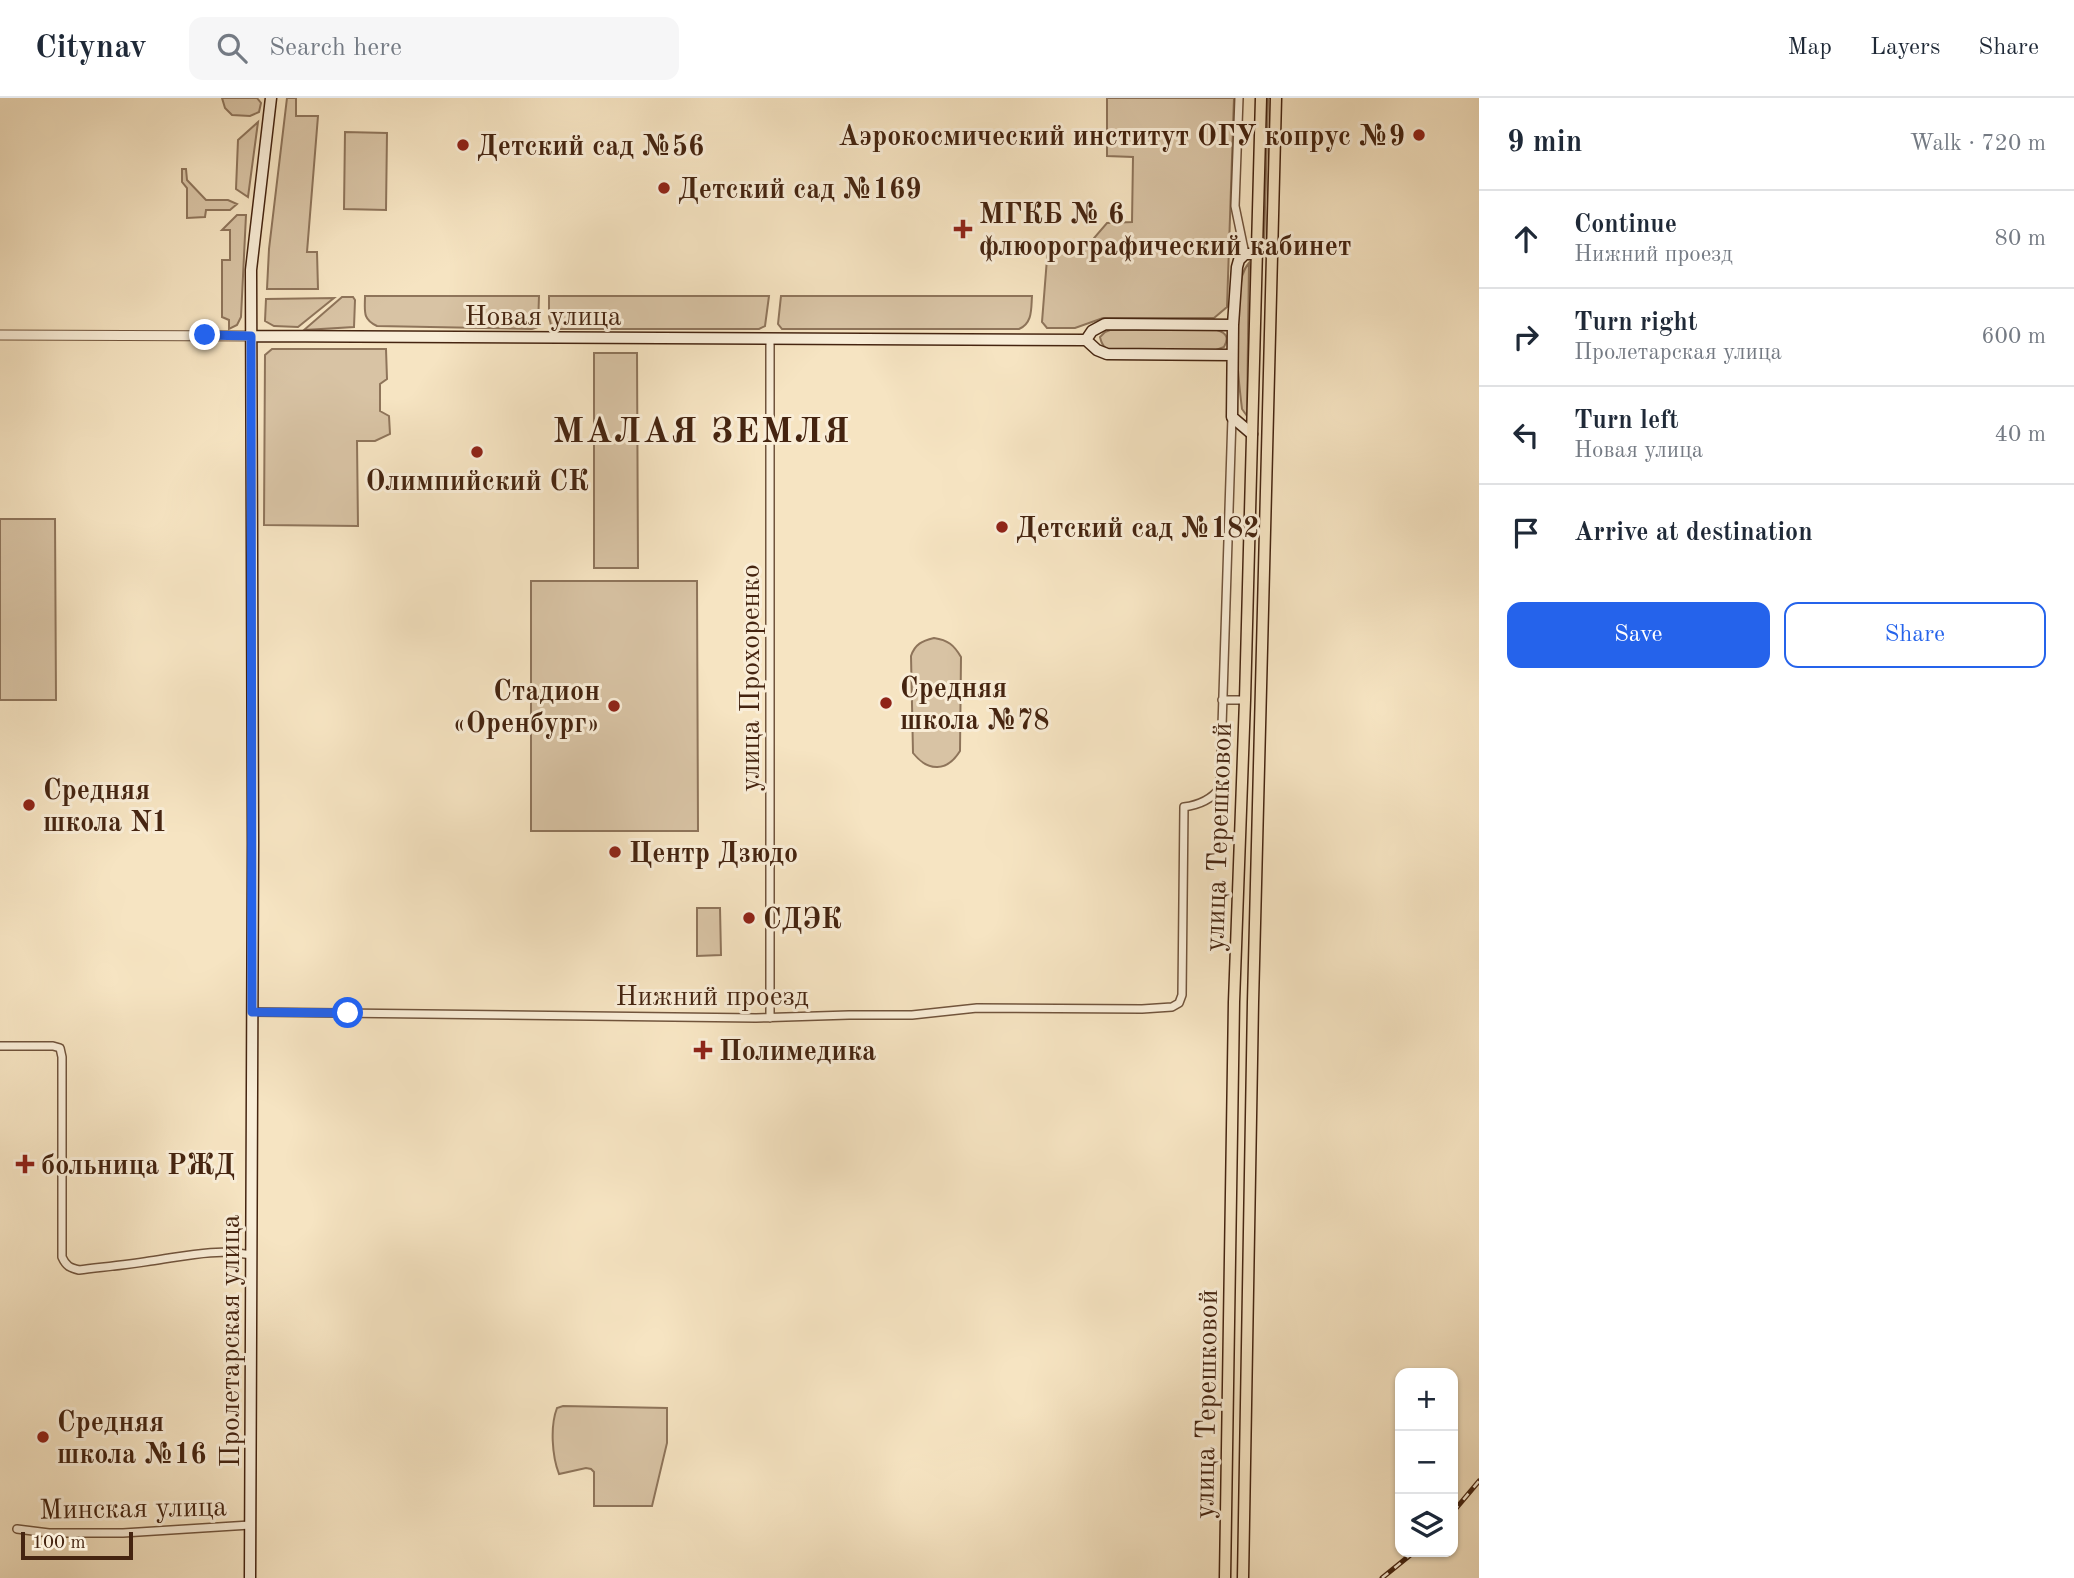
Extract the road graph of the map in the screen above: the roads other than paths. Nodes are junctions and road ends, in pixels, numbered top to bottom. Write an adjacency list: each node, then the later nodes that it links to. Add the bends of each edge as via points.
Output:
1 (271, 98): 9 (main road, Пролетарская улица, via 251,270)
2 (1239, 98): 5 (street, via 1235,206)
3 (1261, 98): 5 (main road, улица Терешковой)
4 (1276, 98): 6 (main road, улица Терешковой)
5 (1251, 254): 6 (main road); 7 (main road, via 1239,260 1237,267); 14 (main road, улица Терешковой)
6 (1272, 255): 16 (main road, улица Терешковой)
7 (1233, 325): 11 (main road, Новая улица, via 1105,324); 12 (main road)
8 (0, 335): 9 (street, Новая улица)
9 (251, 336): 10 (main road, Новая улица); 19 (main road, Пролетарская улица)
10 (770, 339): 11 (main road, Новая улица); 20 (street, улица Прохоренко)
11 (1086, 340): 12 (main road, Новая улица, via 1107,354)
12 (1232, 355): 13 (main road)
13 (1232, 417): 14 (main road); 17 (street)
14 (1252, 434): 15 (main road, улица Терешковой)
15 (1248, 591): 16 (main road, via 1253,595); 18 (main road, улица Терешковой)
16 (1262, 592): 27 (main road, улица Терешковой)
17 (1222, 700): 18 (street); 20 (street, Нижний проезд, via 1220,788 1198,805 1185,807 1180,1003 1142,1009 977,1008 912,1015)
18 (1245, 700): 26 (main road, улица Терешковой, via 1232,1110)
19 (252, 1012): 20 (street, Нижний проезд); 22 (main road, Пролетарская улица)
20 (770, 1018)
21 (0, 1046): 22 (street, via 60,1048 65,1264 79,1270 194,1253)
22 (252, 1255): 23 (main road, Пролетарская улица)
23 (250, 1525): 24 (street, Минская улица, via 123,1533); 25 (main road, Пролетарская улица)
24 (17, 1529)
25 (250, 1578)
26 (1225, 1578)
27 (1243, 1578)

